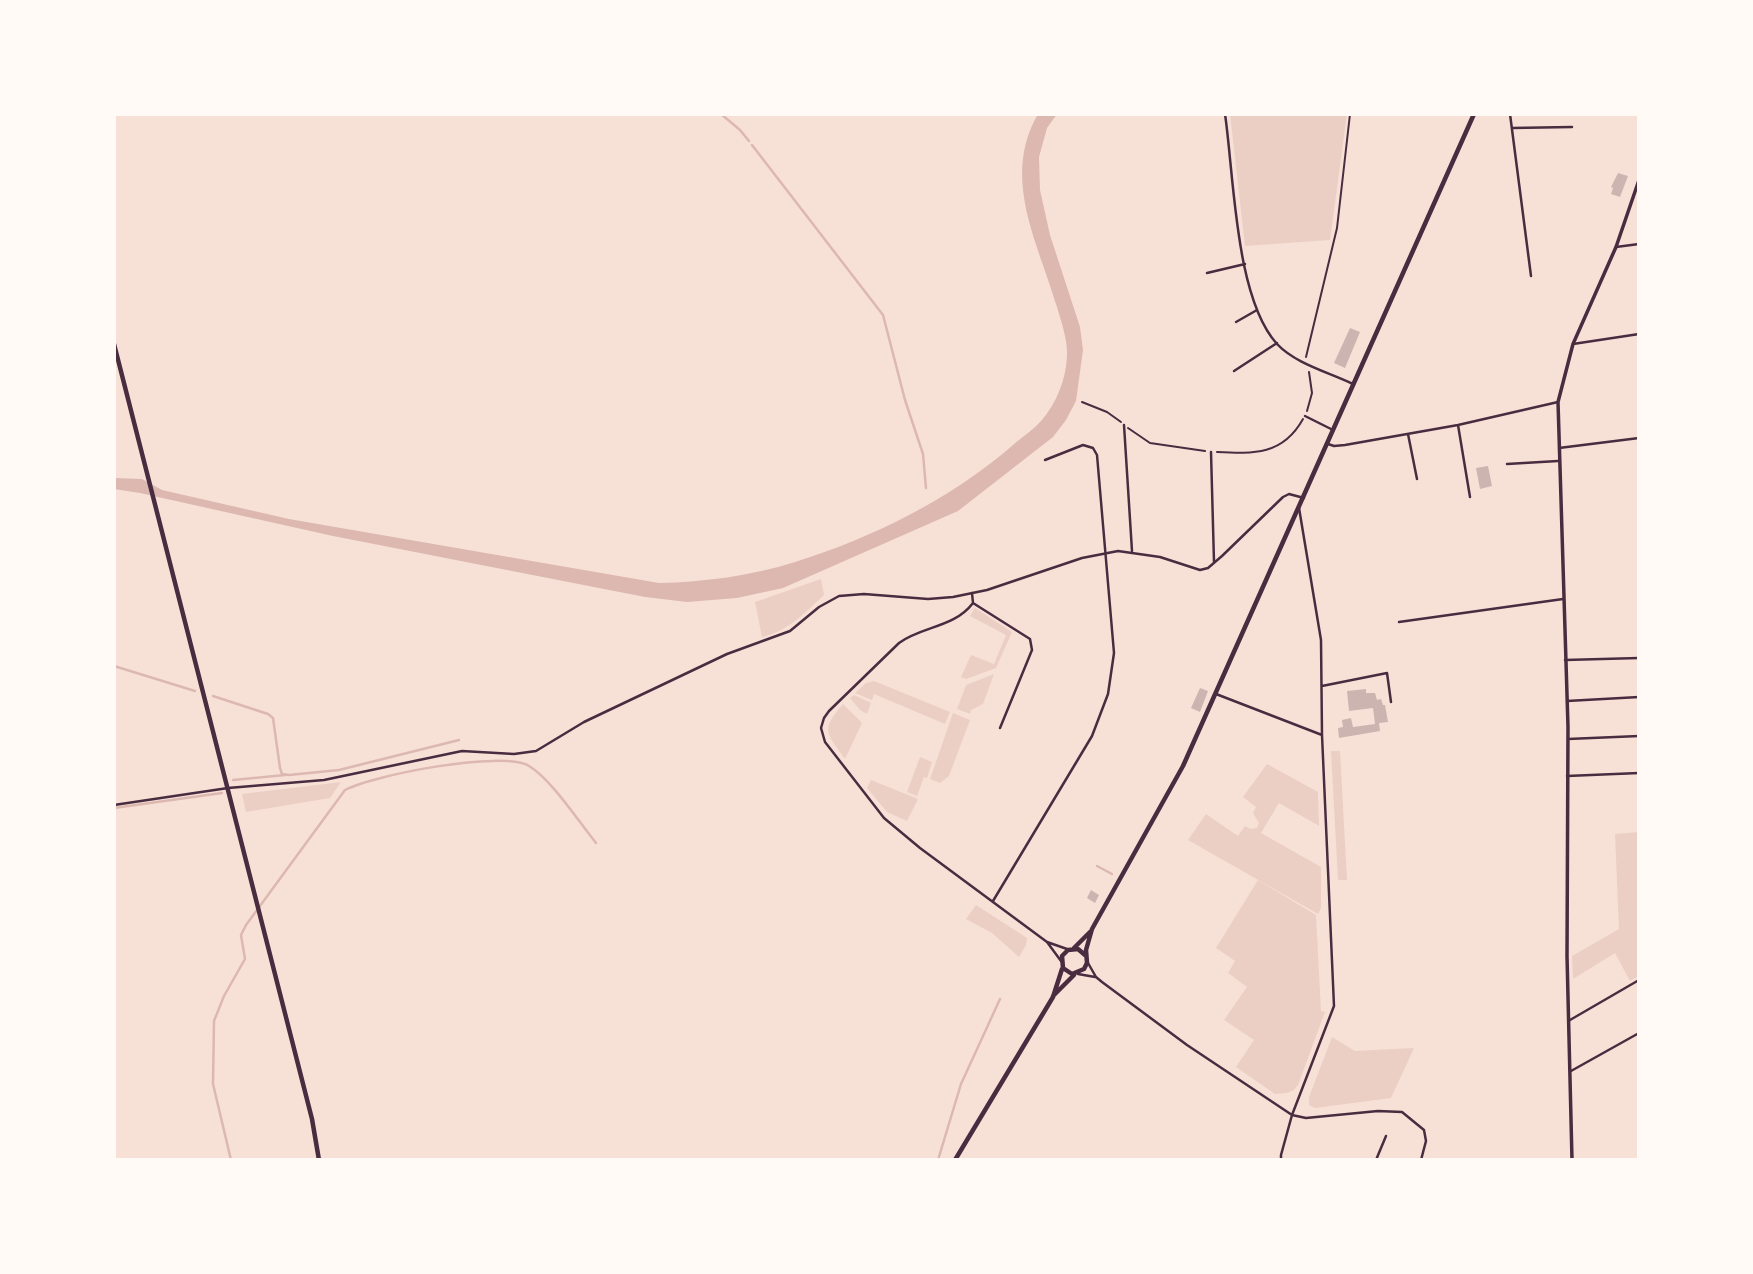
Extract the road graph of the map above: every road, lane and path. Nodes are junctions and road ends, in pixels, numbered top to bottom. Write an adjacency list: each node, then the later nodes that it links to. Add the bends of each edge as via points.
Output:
1 (1225, 114): 9 (street)
2 (1474, 114): 19 (main road)
3 (1510, 114): 5 (street)
4 (1572, 127): 5 (street)
5 (1512, 128): 11 (street)
6 (1639, 180): 8 (street)
7 (1639, 244): 8 (street)
8 (1616, 247): 17 (street)
9 (1245, 264): 10 (street); 12 (street)
10 (1207, 273)
11 (1531, 276)
12 (1257, 310): 13 (street); 15 (street)
13 (1236, 322)
14 (1639, 334): 17 (street)
15 (1276, 343): 18 (street); 19 (street, via 1302,361)
16 (114, 344): 57 (main road)
17 (1573, 344): 20 (street)
18 (1234, 371)
19 (1353, 384): 24 (main road)
20 (1558, 402): 23 (street); 28 (street)
21 (1304, 416): 24 (street)
22 (1124, 425): 37 (street)
23 (1458, 425): 25 (street); 34 (street)
24 (1333, 430): 27 (main road)
25 (1408, 434): 27 (street); 33 (street)
26 (1639, 438): 28 (street)
27 (1327, 444): 35 (main road)
28 (1558, 449): 31 (street)
29 (1211, 452): 39 (street)
30 (1045, 460): 38 (street, via 1083,445 1093,448)
31 (1558, 461): 32 (street); 41 (street)
32 (1507, 464)
33 (1417, 479)
34 (1470, 497)
35 (1304, 498): 36 (main road); 39 (street, via 1283,497)
36 (1299, 508): 46 (street, via 1321,640); 47 (main road)
37 (1132, 552): 38 (street); 39 (street, via 1200,570)
38 (1106, 553): 40 (street); 59 (street, via 1114,653 1108,694 1092,736)
39 (1214, 562)
40 (972, 593): 42 (street); 57 (street, via 928,599 839,596 790,631 727,654 584,722 536,751 462,751 358,775)
41 (1563, 599): 43 (street); 45 (street)
42 (972, 603): 51 (street, via 1030,639 1032,650); 59 (street, via 939,628 899,643 829,711 821,728 825,742 884,818)
43 (1399, 622)
44 (1639, 658): 45 (street)
45 (1565, 660): 49 (street)
46 (1322, 686): 50 (street, via 1387,673); 52 (street)
47 (1216, 694): 52 (street); 60 (main road, via 1184,766)
48 (1639, 697): 49 (street)
49 (1567, 701): 54 (street)
50 (1391, 702)
51 (1000, 728)
52 (1322, 735): 72 (street, via 1334,1006)
53 (1639, 736): 54 (street)
54 (1568, 739): 56 (street)
55 (1639, 773): 56 (street)
56 (1567, 776): 69 (street)
57 (228, 788): 58 (street); 74 (main road)
58 (114, 805)
59 (993, 901): 61 (street)
60 (1092, 929): 62 (main road); 63 (main road)
61 (1047, 942): 62 (street); 64 (street)
62 (1071, 949): 63 (main road, via 1081,950); 64 (main road, via 1064,953)
63 (1086, 957): 65 (main road, via 1084,969); 66 (street)
64 (1062, 965): 65 (main road); 68 (main road)
65 (1077, 974): 66 (street); 68 (main road)
66 (1096, 977): 72 (street)
67 (1639, 980): 69 (street)
68 (1053, 997): 75 (main road)
69 (1570, 1020): 71 (street)
70 (1639, 1033): 71 (street)
71 (1571, 1071): 79 (street)
72 (1292, 1115): 76 (street); 78 (street, via 1306,1118 1389,1110 1409,1116 1424,1130)
73 (1386, 1136): 77 (street)
74 (319, 1160)
75 (955, 1160)
76 (1282, 1160)
77 (1376, 1160)
78 (1421, 1160)
79 (1573, 1160)

